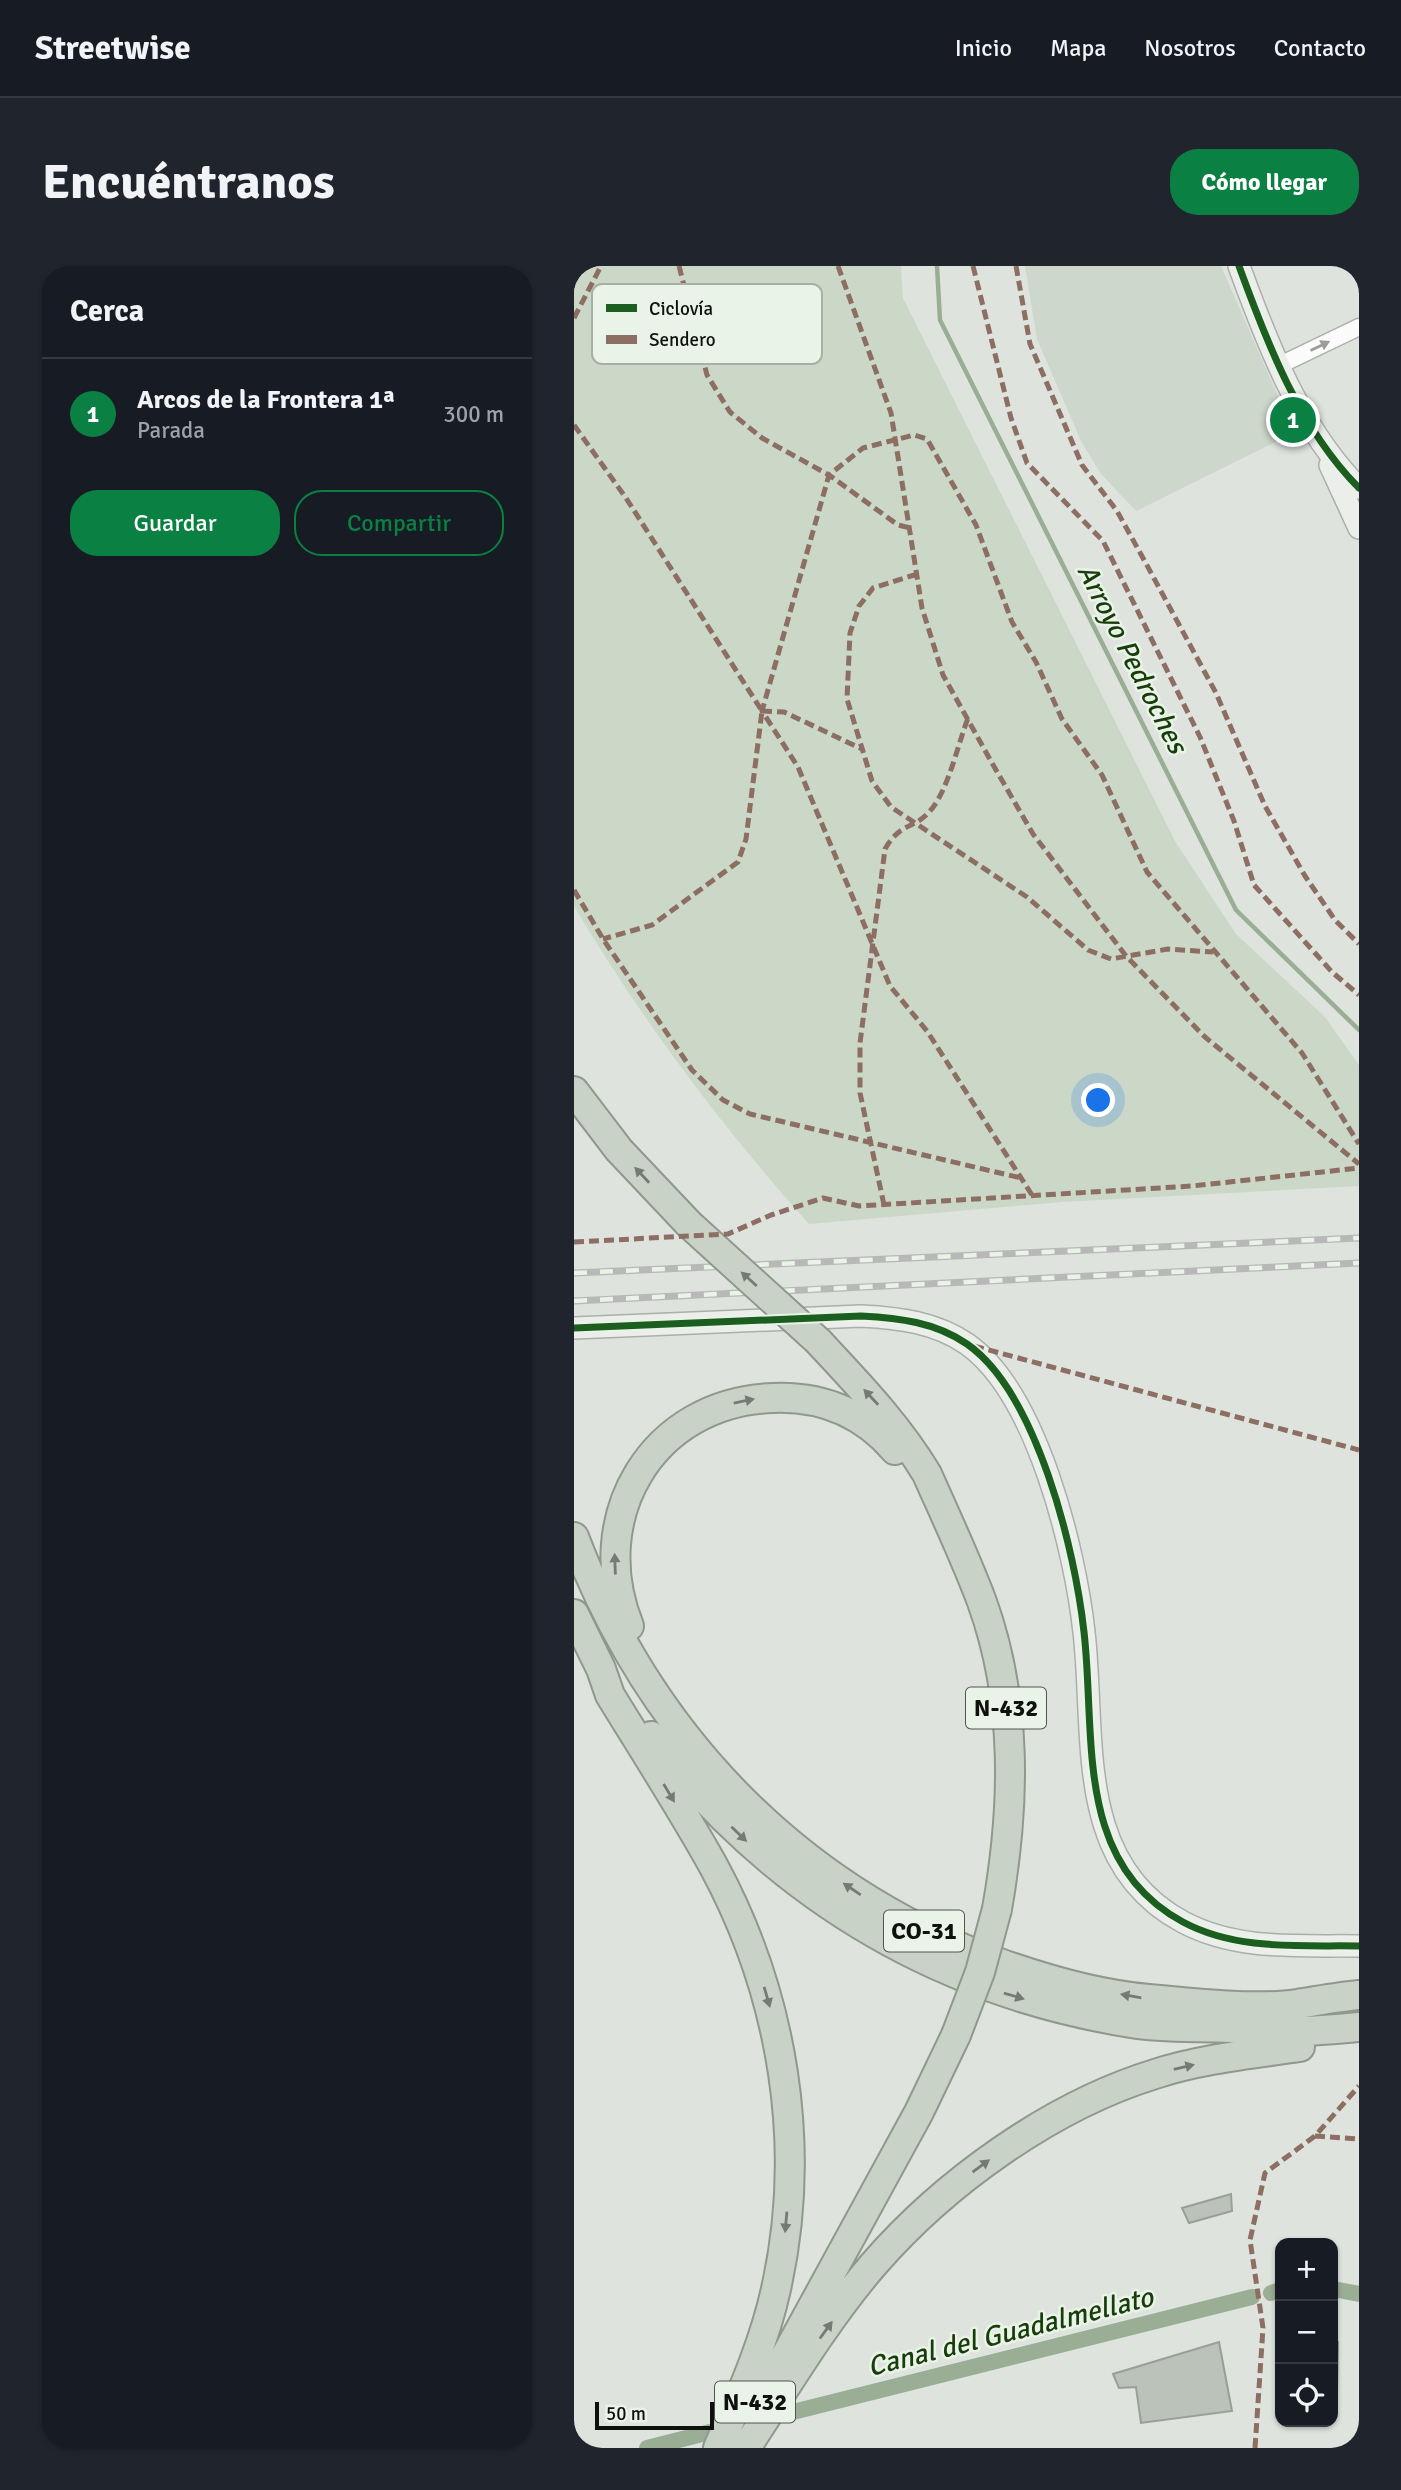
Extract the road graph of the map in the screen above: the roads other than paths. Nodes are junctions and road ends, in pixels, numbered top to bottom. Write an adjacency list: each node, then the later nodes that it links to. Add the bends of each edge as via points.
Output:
1 (1239, 266): 3 (street)
2 (1359, 327): 3 (street, one-way to 2)
3 (1280, 365): 4 (street)
4 (1318, 441): 5 (street); 6 (street)
5 (1359, 488)
6 (1359, 528)
7 (574, 1091): 9 (highway, one-way to 7, bridge, via 927,1474 886,1414 818,1341 689,1224 619,1150)
8 (574, 1328): 14 (street, via 874,1317 923,1323 967,1344 996,1373 1018,1407 1067,1537 1084,1632 1093,1777 1105,1832 1118,1859 1158,1905 1208,1933 1273,1944)
9 (946, 1516): 13 (highway, one-way to 9, via 620,1604 615,1538 622,1508 640,1471 668,1438 692,1420 752,1398 819,1401 850,1412 886,1440); 22 (highway, N-432, bridge, via 983,1604 1005,1696 1011,1803 997,1909 956,2035 919,2112)
10 (574, 1537): 13 (highway, CO-31, via 616,1634)
11 (574, 1614): 12 (highway, CO-31)
12 (601, 1669): 20 (highway, CO-31, one-way to 20, via 696,1791 780,1871 837,1913 972,1981 1065,2010 1180,2029); 23 (highway, one-way to 23, via 610,1695 715,1868 747,1940 780,2048 788,2101 790,2158 776,2288)
13 (642, 1677): 16 (highway, CO-31, one-way to 13, via 1158,2000 1099,1991 1035,1975 921,1930 858,1894 796,1850 697,1752)
14 (1359, 1945)
15 (1359, 1995): 16 (highway)
16 (1297, 2004): 17 (highway)
17 (1359, 2004)
18 (1359, 2018): 20 (highway)
19 (1359, 2027): 20 (highway, CO-31, via 1261,2032)
20 (1232, 2028)
21 (1359, 2038): 26 (highway, one-way to 21, via 873,2266 978,2168 1012,2145 1094,2098 1155,2074 1212,2060)
22 (785, 2355): 24 (highway, N-432); 25 (highway, N-432)
23 (718, 2448)
24 (724, 2448)
25 (740, 2448)
26 (746, 2448)

